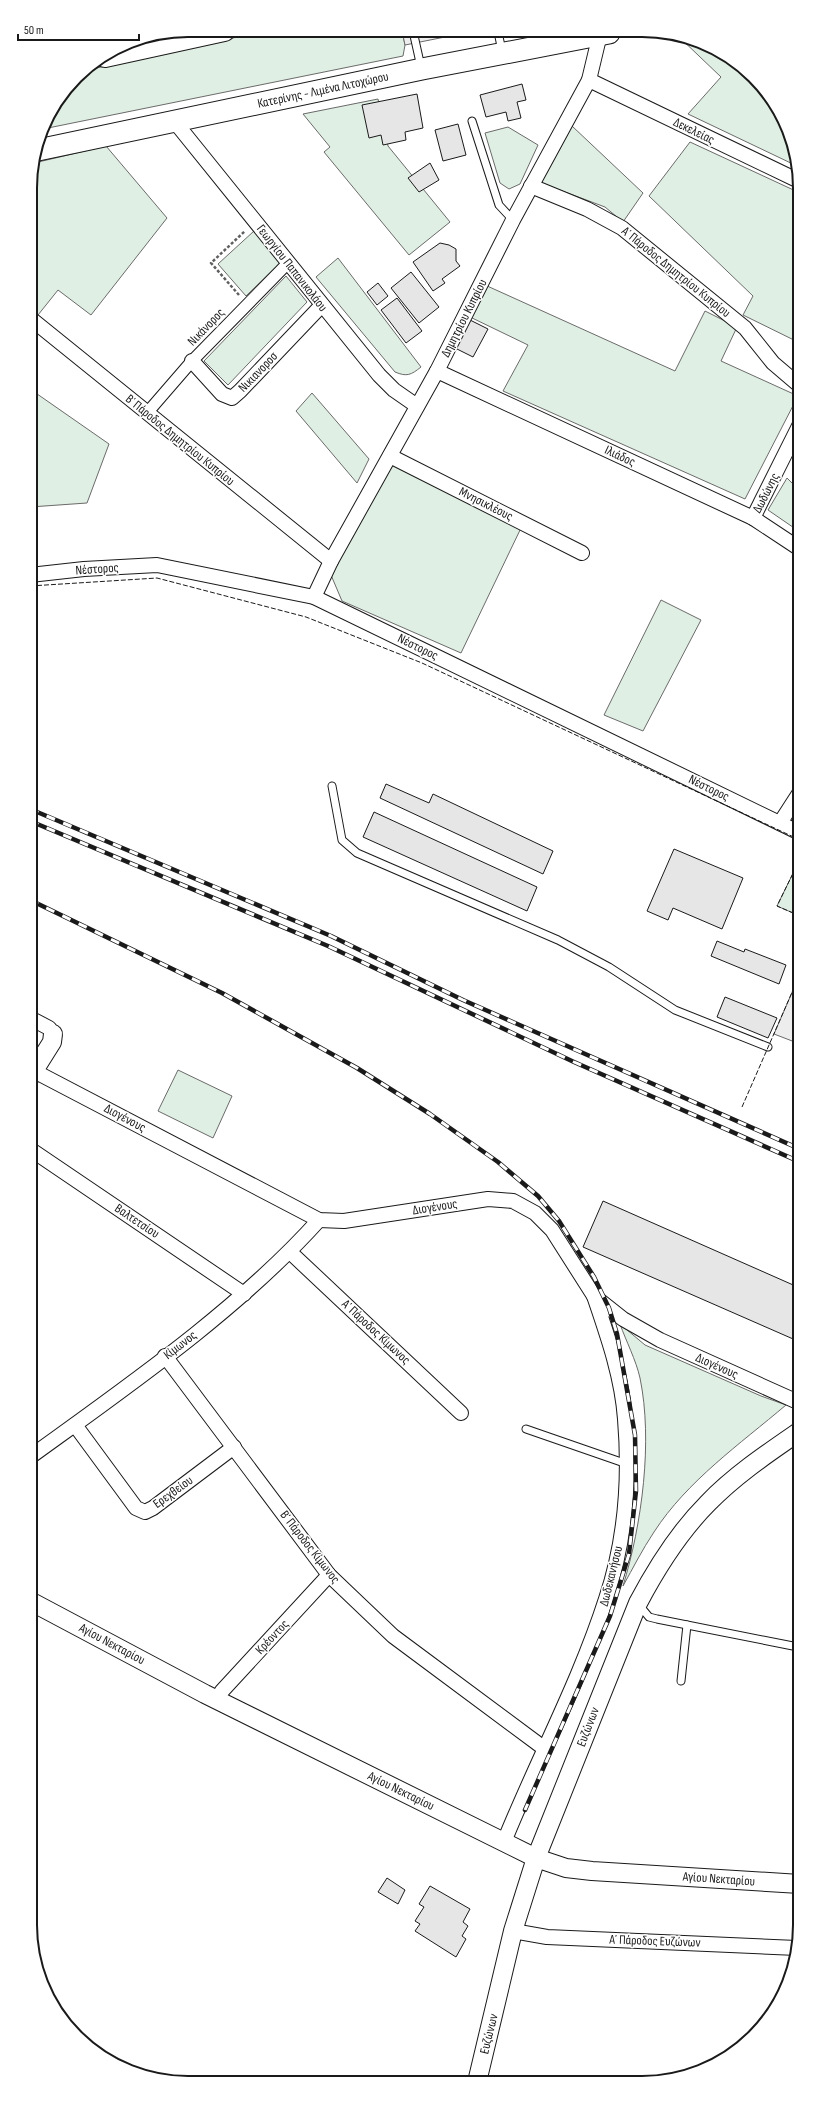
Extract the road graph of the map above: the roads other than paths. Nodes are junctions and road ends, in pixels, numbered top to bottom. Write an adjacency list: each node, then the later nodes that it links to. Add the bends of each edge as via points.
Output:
1 (192, 37): 6 (highway)
2 (414, 37): 8 (lane)
3 (499, 37): 7 (lane)
4 (584, 37): 7 (main road, Κατερίνης - Λιμένα Λιτοχώρου)
5 (602, 37): 9 (street, Δημητρίου Κυπρίου)
6 (123, 52)
7 (503, 54): 8 (main road, Κατερίνης - Λιμένα Λιτοχώρου)
8 (422, 69): 11 (main road, Κατερίνης - Λιμένα Λιτοχώρου)
9 (589, 80): 13 (street, Δεκελείας); 14 (street, Δημητρίου Κυπρίου)
10 (472, 121): 15 (lane, via 499,205)
11 (175, 122): 12 (main road, Κατερίνης - Λιμένα Λιτοχώρου); 16 (street, Γεωργίου Παπανικολάου)
12 (42, 149)
13 (793, 178)
14 (531, 186): 15 (street, Δημητρίου Κυπρίου); 21 (street, Α΄ Πάροδος Δημητρίου Κυπρίου, via 587,209 622,228 745,328 773,363)
15 (513, 220): 20 (street, Δημητρίου Κυπρίου)
16 (288, 263): 17 (street, Γεωργίου Παπανικολάου); 19 (street, Νικάνορος)
17 (322, 305): 19 (street, Νικιανοροσ, via 232,398 222,394); 22 (street, Γεωργίου Παπανικολάου, via 379,375 394,390)
18 (37, 324): 23 (street, Β΄ Πάροδος Δημητρίου Κυπρίου)
19 (192, 361): 23 (street, Νικάνορος)
20 (438, 371): 22 (street, Δημητρίου Κυπρίου); 26 (street, Ιλιάδος)
21 (793, 380)
22 (418, 406): 25 (street, Δημητρίου Κυπρίου)
23 (147, 413): 29 (street, Β΄ Πάροδος Δημητρίου Κυπρίου)
24 (793, 438): 26 (street, Δωδώνης)
25 (390, 456): 28 (street, Μνησικλέους); 29 (street, Δημητρίου Κυπρίου)
26 (753, 518): 27 (street, Ιλιάδος)
27 (793, 544)
28 (582, 553)
29 (330, 561): 31 (street, Δημητρίου Κυπρίου)
30 (37, 574): 31 (street, Νέστορος, via 157,565)
31 (314, 597): 34 (street, Νέστορος)
32 (332, 786): 38 (lane, via 342,840 357,854 558,940 609,967 675,1010)
33 (793, 803): 34 (street)
34 (780, 823): 35 (street, Νέστορος)
35 (793, 830)
36 (37, 1022): 37 (street)
37 (53, 1034): 39 (street, via 52,1042)
38 (768, 1047)
39 (37, 1066)
40 (37, 1077): 42 (street, Διογένους)
41 (37, 1154): 44 (street, Βαλτετσίου)
42 (319, 1220): 43 (street, Κίμωνος); 45 (street, Διογένους, via 344,1221 488,1199 514,1201 535,1213 552,1230)
43 (290, 1252): 44 (street, Κίμωνος); 48 (street, Α΄ Πάροδος Κίμωνος)
44 (244, 1294): 46 (street, Κίμωνος)
45 (594, 1296): 47 (street, Διογένους, via 623,1319 660,1340); 54 (street, Δωδεκανήσου, via 616,1360 625,1418)
46 (165, 1356): 49 (street, Κίμωνος); 52 (street, Β΄ Πάροδος Κίμωνος)
47 (793, 1400)
48 (461, 1413)
49 (75, 1425): 52 (street, Ερεχθείου, via 136,1508 145,1512); 53 (street, Κίμωνος)
50 (526, 1429): 54 (lane)
51 (793, 1436): 56 (street, Ευζώνων, via 742,1473 708,1502 675,1541)
52 (234, 1447): 55 (street, Β΄ Πάροδος Κίμωνος)
53 (37, 1452)
54 (627, 1464): 62 (street, Δωδεκανήσου, via 626,1496 620,1538 607,1598 583,1664)
55 (329, 1575): 61 (street, Κρέοντος); 62 (street, Β΄ Πάροδος Κίμωνος, via 393,1636)
56 (638, 1603): 58 (lane, via 649,1617); 64 (street, Ευζώνων)
57 (37, 1605): 61 (street, Αγίου Νεκταρίου)
58 (687, 1625): 59 (lane); 60 (lane)
59 (793, 1646)
60 (681, 1681)
61 (217, 1699): 63 (street, Αγίου Νεκταρίου)
62 (545, 1749): 63 (street, Δωδεκανήσου)
63 (504, 1842): 64 (street, Αγίου Νεκταρίου)
64 (536, 1858): 65 (street, Αγίου Νεκταρίου, via 566,1868 592,1871); 66 (street, Ευζώνων)
65 (793, 1884)
66 (513, 1931): 67 (street, Α΄ Πάροδος Ευζώνων, via 546,1937); 68 (street, Ευζώνων)
67 (791, 1948)
68 (478, 2076)

